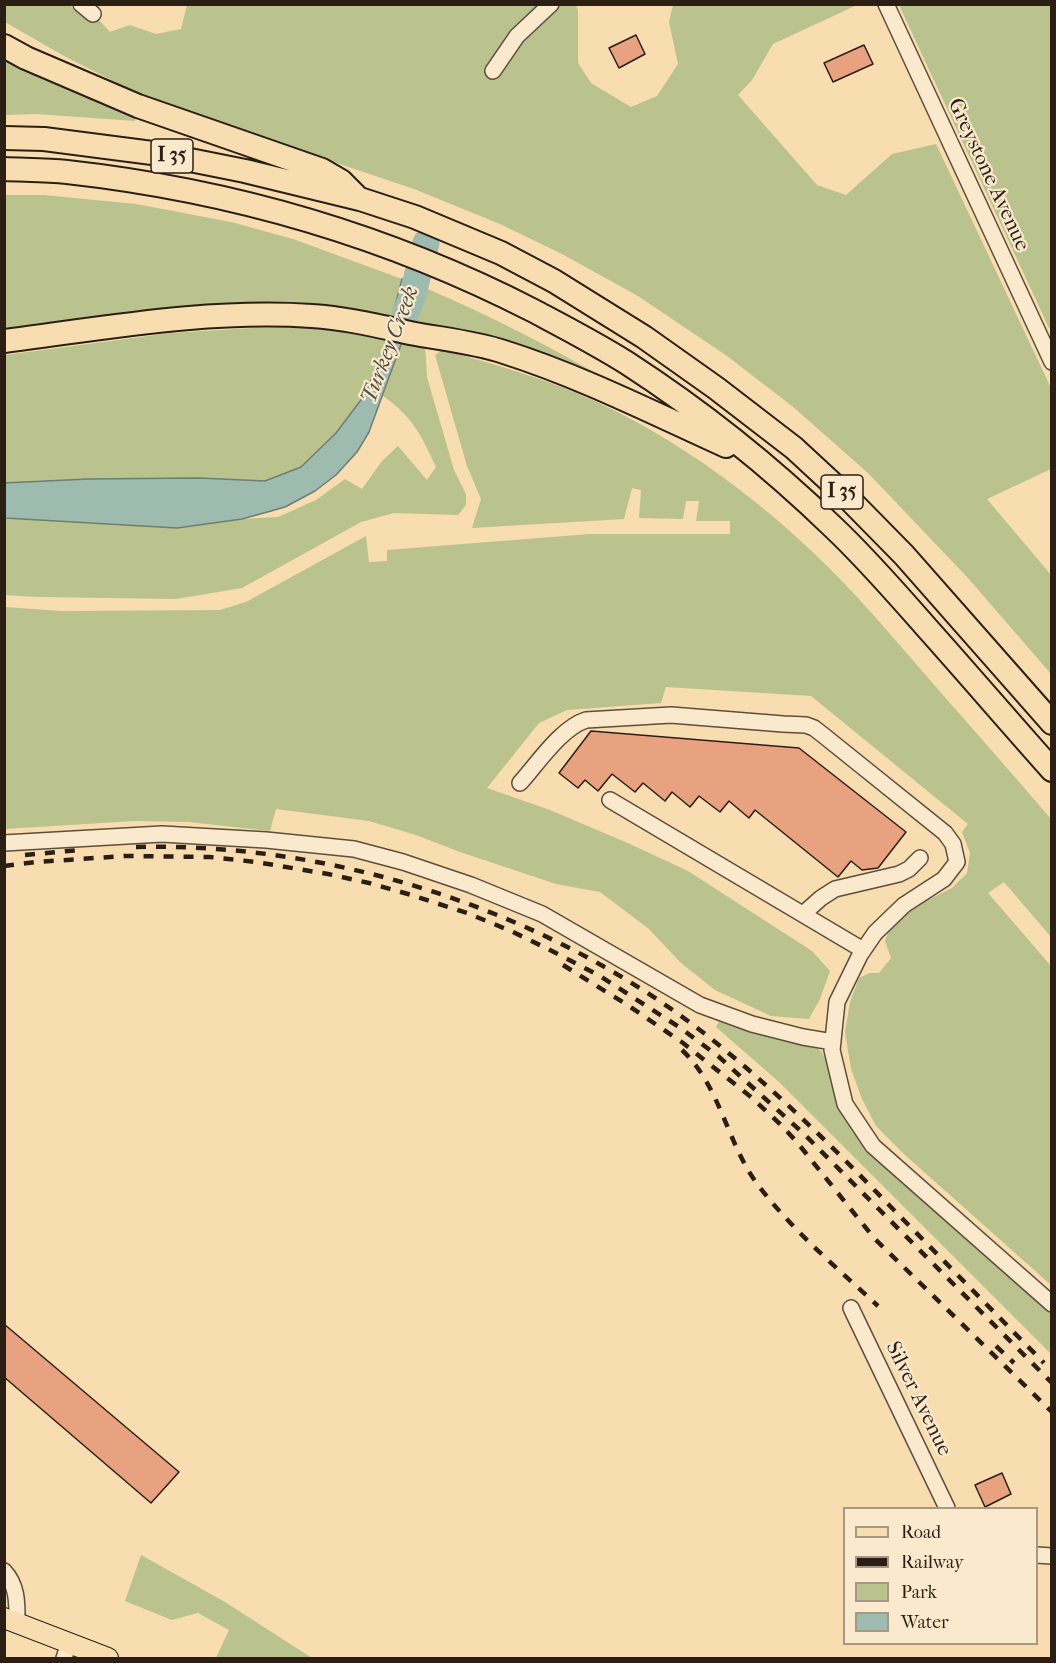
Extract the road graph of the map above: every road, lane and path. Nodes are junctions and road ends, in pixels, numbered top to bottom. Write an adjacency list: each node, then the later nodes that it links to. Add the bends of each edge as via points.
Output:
1 (551, 4): 4 (street, via 517,36)
2 (886, 4): 9 (street, Greystone Avenue)
3 (4, 46): 7 (highway, via 138,106 321,170)
4 (493, 71)
5 (4, 138): 7 (highway, I 35, via 44,139 160,154)
6 (4, 169): 10 (highway, I 35, via 136,182 249,204 374,241 505,296 579,335 627,363)
7 (339, 188): 11 (highway, I 35, via 501,253 554,281 716,388 794,448 847,497 904,555)
8 (4, 341): 10 (highway, via 207,316 254,314 355,321 501,351 583,382)
9 (1052, 362)
10 (761, 462): 12 (highway, I 35, via 835,528)
11 (1052, 723)
12 (1052, 770)
13 (520, 783): 18 (street, via 564,733 586,720 671,715 814,728 953,843 957,862 944,879 904,905 875,933)
14 (610, 800): 17 (street)
15 (4, 843): 19 (street, via 162,834 354,849 471,885 542,914 700,1005 752,1024)
16 (920, 858): 17 (street, via 900,874 835,889)
17 (804, 914): 18 (street)
18 (864, 950): 19 (street, via 837,1002)
19 (833, 1042): 20 (street, via 845,1104 873,1146)
20 (1052, 1304)
21 (850, 1308): 22 (street, Silver Avenue)
22 (946, 1507)
23 (4, 1571): 24 (street, via 17,1596)
24 (11, 1620): 25 (main road)
25 (67, 1651): 26 (main road)
26 (108, 1659)

